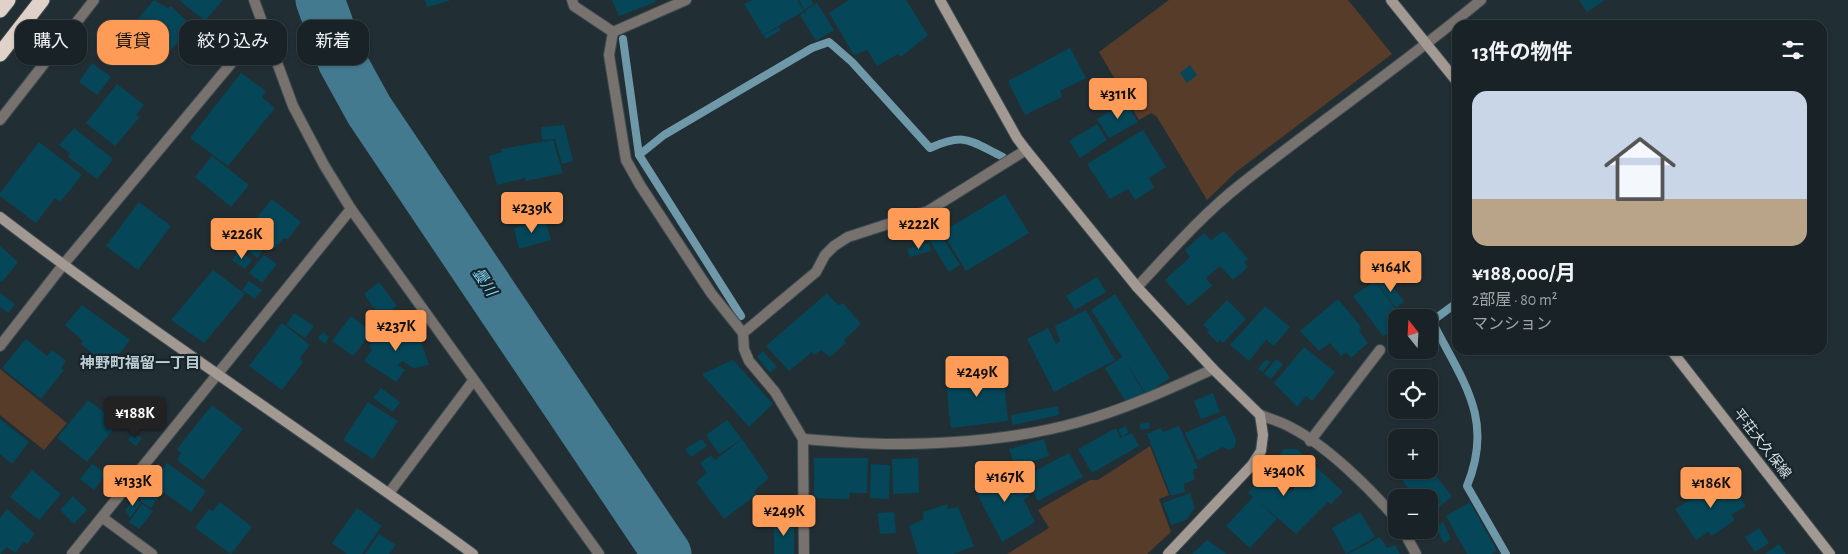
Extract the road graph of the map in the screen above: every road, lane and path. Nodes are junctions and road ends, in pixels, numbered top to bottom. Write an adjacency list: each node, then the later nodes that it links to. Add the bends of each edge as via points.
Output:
1 (8, 0): 10 (highway)
2 (42, 0): 16 (highway)
3 (94, 0): 20 (street)
4 (254, 0): 11 (street)
5 (572, 0): 14 (street, via 574,6)
6 (686, 0): 14 (street)
7 (940, 0): 21 (street)
8 (1391, 0): 15 (street)
9 (1481, 0): 12 (street)
10 (0, 10)
11 (262, 20)
12 (1457, 20)
13 (1452, 24): 15 (street)
14 (613, 32): 26 (street, via 609,55 626,160 711,293)
15 (1427, 45): 19 (street); 25 (street, via 1239,186)
16 (0, 54)
17 (230, 65): 24 (street)
18 (278, 65): 22 (street, via 293,106)
19 (1452, 76)
20 (0, 120)
21 (1026, 150): 25 (street); 26 (street, via 928,211 848,237 834,246 816,272)
22 (351, 209): 31 (street); 32 (street)
23 (0, 217): 24 (street)
24 (63, 265): 27 (street); 31 (street)
25 (1137, 287): 30 (street)
26 (744, 333): 34 (street, via 744,349 749,361 775,392)
27 (0, 346)
28 (1380, 350): 35 (street)
29 (1675, 355): 47 (street, 平荘大久保線)
30 (1213, 369): 33 (street); 34 (street, via 1143,402 1078,422 1012,436 890,444)
31 (216, 375): 36 (street); 38 (street)
32 (472, 381): 36 (street); 43 (street)
33 (1260, 415): 35 (street, via 1292,428); 45 (street, via 1261,451 1252,465)
34 (803, 439): 44 (street)
35 (1310, 440): 37 (street)
36 (390, 493): 42 (street)
37 (1388, 510)
38 (102, 518): 40 (street); 41 (street)
39 (1408, 539): 46 (street)
40 (72, 554)
41 (152, 554)
42 (473, 554)
43 (599, 554)
44 (804, 554)
45 (1168, 554)
46 (1416, 554)
47 (1830, 554)

